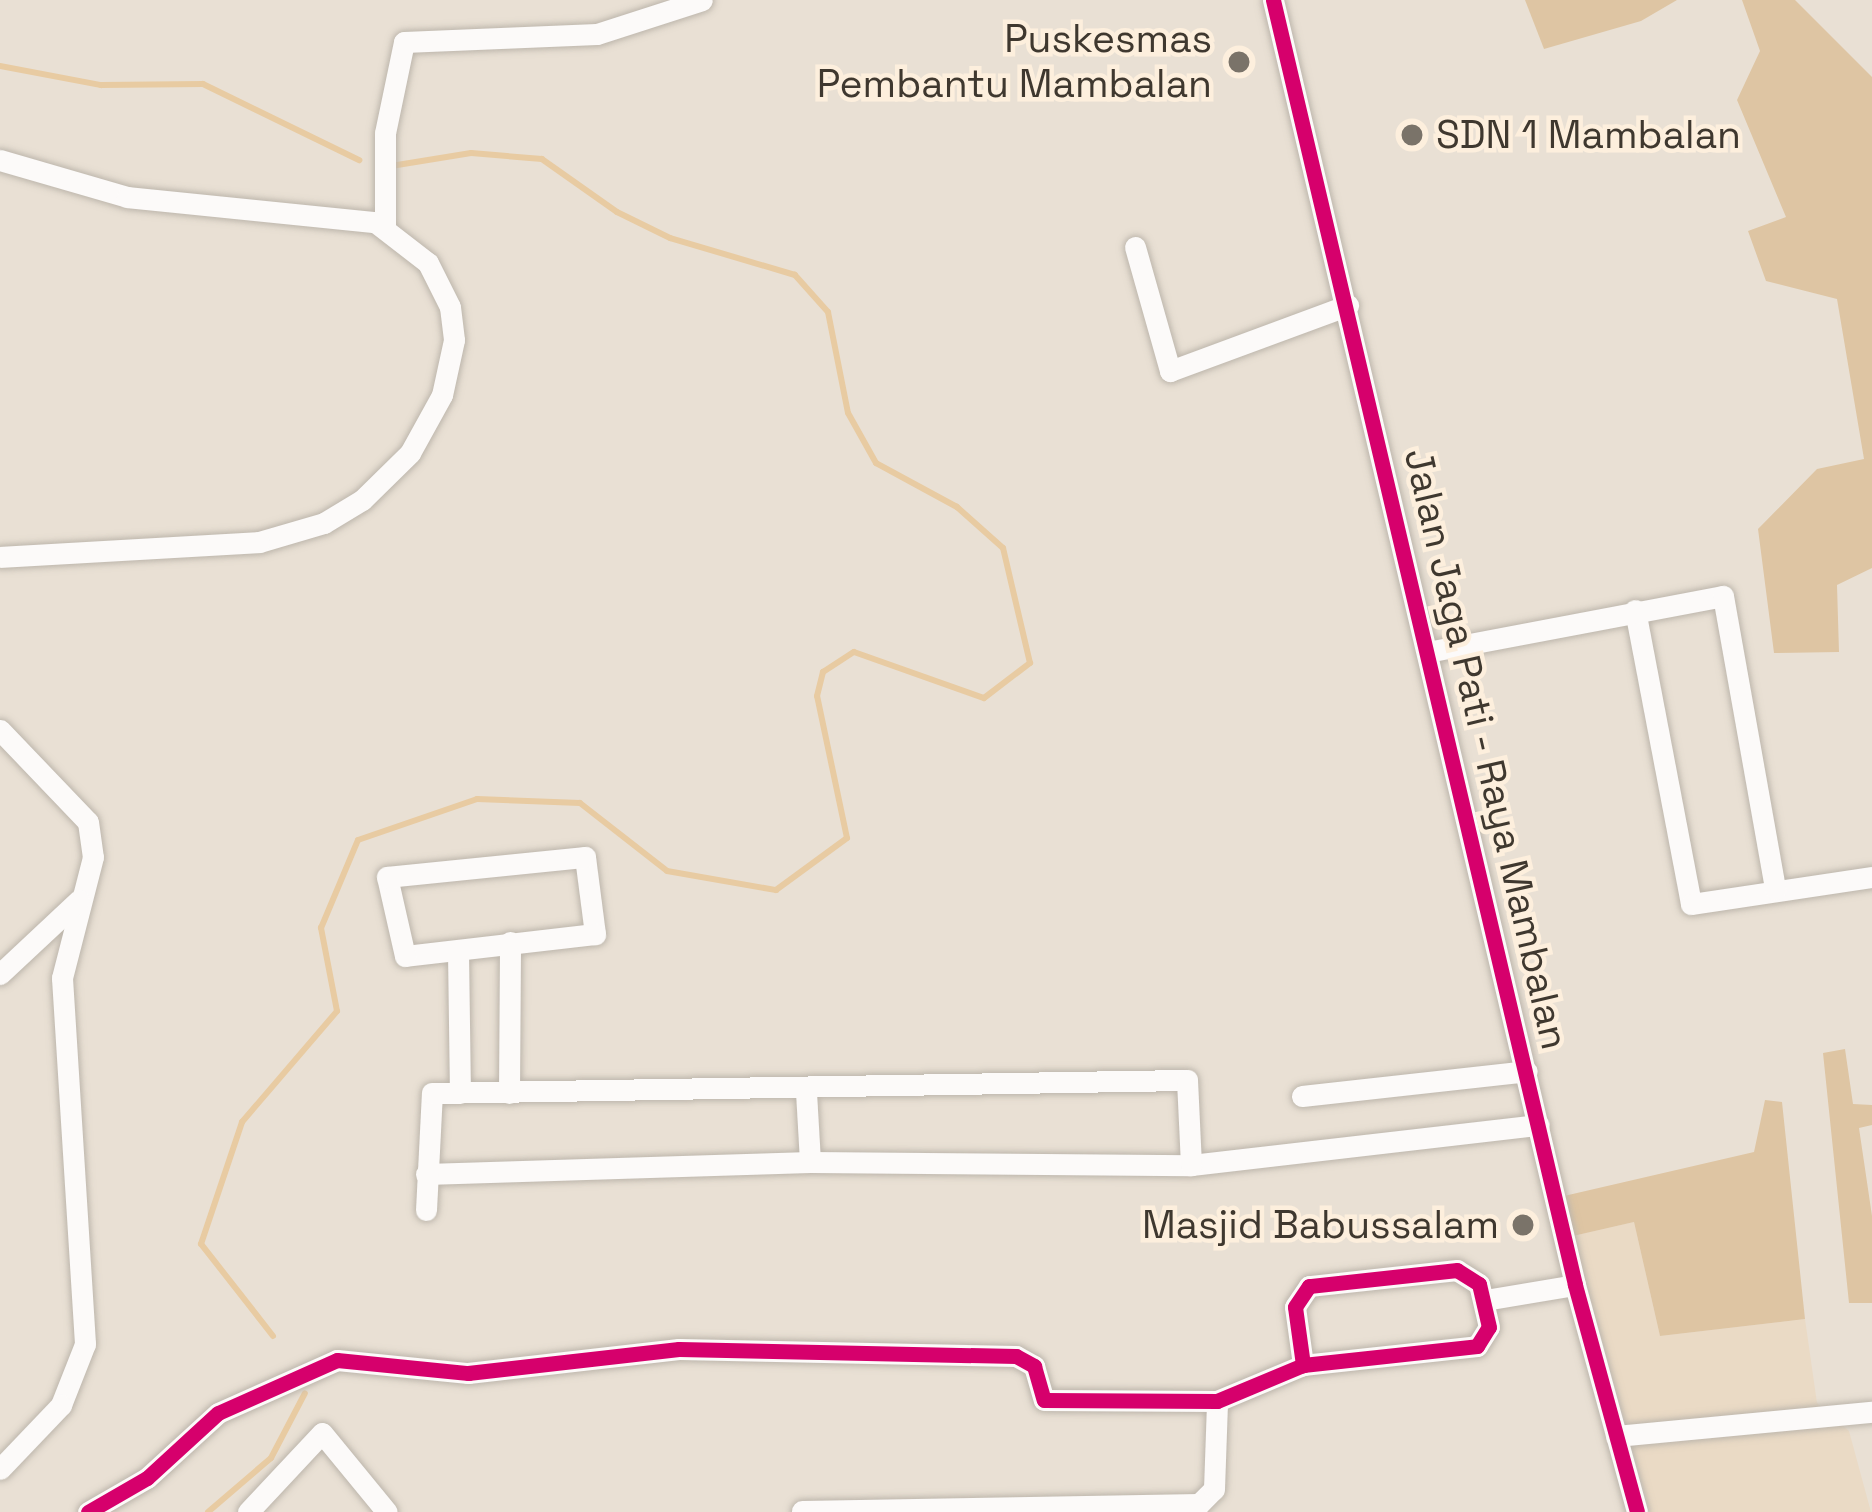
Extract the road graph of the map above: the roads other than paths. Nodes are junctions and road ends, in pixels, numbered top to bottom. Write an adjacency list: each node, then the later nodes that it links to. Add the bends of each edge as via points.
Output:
1 (702, 0): 4 (street, via 597,34 404,42 385,134)
2 (1273, 0): 6 (street, Jalan Jaga Pati - Raya Mambalan)
3 (0, 160): 4 (street, via 127,197 343,213)
4 (386, 226): 7 (street, via 437,277 454,340 434,415 380,486 324,523 260,542)
5 (1135, 247): 6 (street, via 1170,371)
6 (1348, 304): 9 (street, Jalan Jaga Pati - Raya Mambalan)
7 (0, 557)
8 (1635, 610): 9 (street); 12 (street, via 1691,904); 12 (street, via 1717,594 1727,603)
9 (1427, 652): 17 (street, Jalan Jaga Pati - Raya Mambalan)
10 (0, 730): 13 (street, via 88,822 93,857)
11 (1872, 877): 12 (street)
12 (1775, 889)
13 (80, 899): 16 (street); 33 (street, via 62,978 85,1344 61,1405)
14 (510, 942): 15 (street); 15 (street, via 595,934 585,857 387,877 405,956); 20 (street)
15 (458, 952): 19 (street)
16 (0, 974)
17 (1527, 1071): 21 (street); 22 (street, Jalan Jaga Pati - Raya Mambalan)
18 (806, 1092): 20 (street); 23 (street); 24 (street, via 1187,1080)
19 (460, 1093): 20 (street); 25 (street, via 432,1093)
20 (509, 1093)
21 (1302, 1096)
22 (1539, 1125): 24 (street); 27 (street, Jalan Jaga Pati - Raya Mambalan)
23 (810, 1162): 24 (street); 25 (street)
24 (1191, 1165)
25 (426, 1174): 26 (street)
26 (426, 1210)
27 (1575, 1285): 28 (street); 32 (street, Jalan Jaga Pati - Raya Mambalan)
28 (1485, 1300): 29 (street, via 1488,1334 1474,1348); 29 (street, via 1473,1274 1462,1270 1312,1284 1295,1306)
29 (1303, 1365): 30 (street)
30 (1217, 1401): 35 (street, via 1214,1486 1199,1504); 36 (street, via 1044,1400 1032,1362 1012,1355 680,1349 468,1372 352,1357 218,1413 147,1478)
31 (1872, 1412): 32 (street)
32 (1616, 1436): 39 (street, Jalan Jaga Pati - Raya Mambalan)
33 (0, 1468)
34 (277, 1503): 37 (street); 38 (street, via 316,1436 328,1434)
35 (802, 1511)
36 (88, 1512)
37 (248, 1512)
38 (387, 1512)
39 (1637, 1512)

